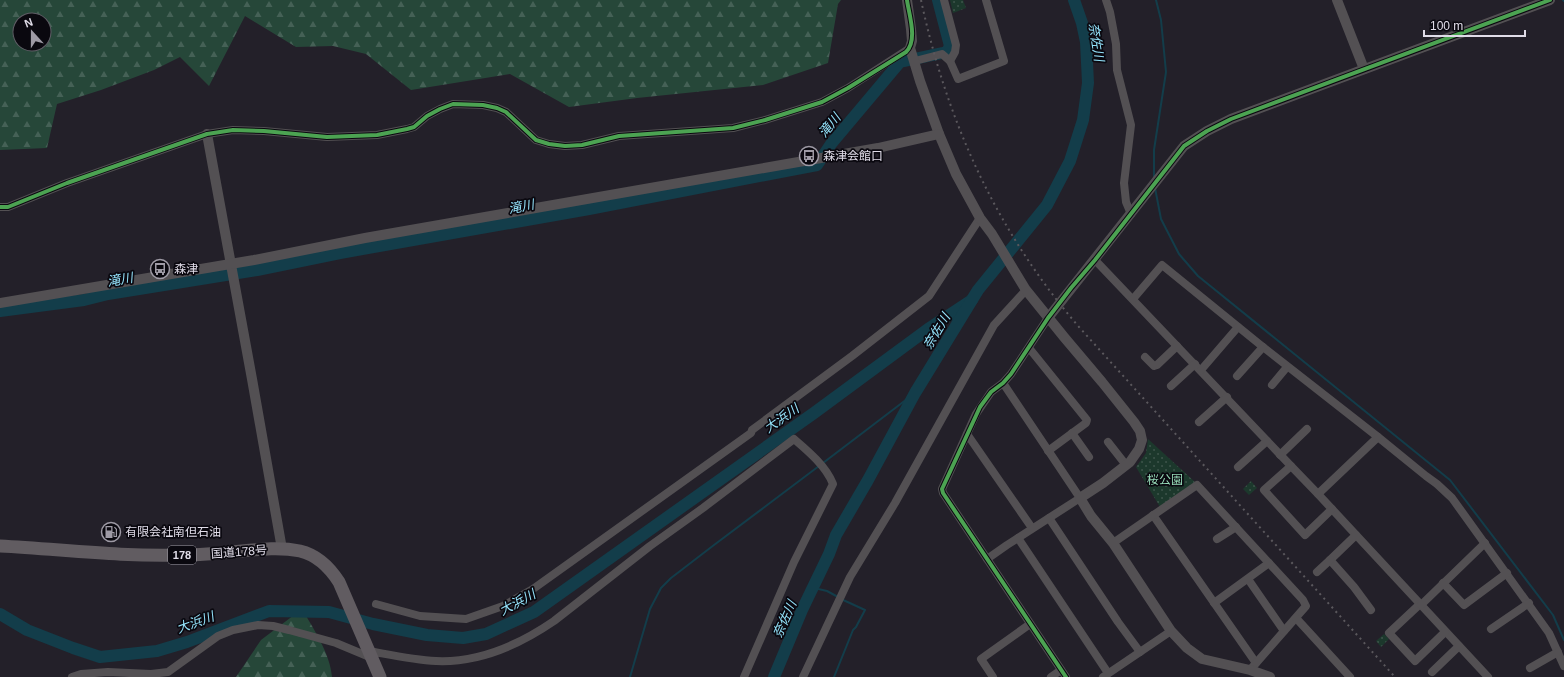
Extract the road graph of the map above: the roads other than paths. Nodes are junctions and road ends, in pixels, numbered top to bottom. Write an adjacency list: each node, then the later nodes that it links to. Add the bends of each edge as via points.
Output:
1 (907, 0): 7 (street, via 912,41)
2 (944, 0): 9 (street, via 956,45)
3 (986, 0): 9 (street, via 1004,61 958,79)
4 (1106, 0): 14 (street, via 1116,44 1117,70 1131,125 1124,183 1126,202)
5 (1337, 0): 10 (street)
6 (1550, 0): 10 (street)
7 (910, 48): 8 (street); 11 (street, via 822,102 733,128 619,136 582,145 565,146 536,140 506,112 497,108 453,104 427,116 414,127 377,135 327,137 233,130)
8 (915, 61): 9 (street, via 942,54); 12 (street)
9 (950, 61)
10 (1364, 69): 14 (street, via 1231,119 1207,131 1184,146)
11 (207, 134): 13 (street); 17 (street)
12 (939, 134): 15 (street, via 956,174); 17 (street, via 878,148)
13 (0, 207)
14 (1133, 210): 16 (street)
15 (980, 218): 18 (street); 70 (street, via 929,296 767,418 752,430 752,433 533,589 503,606 466,619 420,616)
16 (1096, 260): 19 (street); 21 (street)
17 (230, 264): 20 (street); 60 (street)
18 (1026, 290): 21 (street); 93 (street, via 994,325 895,503 850,577)
19 (1133, 299): 22 (street, via 1162,265); 23 (street)
20 (0, 303)
21 (1048, 318): 25 (street); 44 (street, via 1140,431 1142,440 1139,450)
22 (1238, 327): 24 (street); 27 (street)
23 (1176, 346): 26 (street, via 1157,365 1154,366); 27 (street)
24 (1263, 347): 28 (street); 29 (street)
25 (1029, 348): 30 (street); 36 (street, via 1087,420)
26 (1145, 357)
27 (1198, 367): 32 (street); 33 (street)
28 (1287, 367): 31 (street); 38 (street)
29 (1237, 376)
30 (1003, 383): 37 (street, via 991,392 980,407); 41 (street)
31 (1272, 385)
32 (1171, 386)
33 (1227, 397): 34 (street); 39 (street)
34 (1199, 422)
35 (1307, 430): 42 (street)
36 (1072, 433): 41 (street); 43 (street)
37 (967, 434): 53 (street); 61 (street, via 942,493)
38 (1378, 437): 47 (street); 58 (street, via 1452,498)
39 (1267, 441): 42 (street); 46 (street)
40 (1108, 442): 44 (street)
41 (1048, 451): 48 (street)
42 (1280, 454): 45 (street)
43 (1089, 457)
44 (1126, 465): 48 (street)
45 (1291, 466): 47 (street); 49 (street, via 1264,490 1305,535)
46 (1238, 467)
47 (1318, 494): 49 (street)
48 (1080, 498): 51 (street); 57 (street)
49 (1332, 509): 54 (street)
50 (1153, 515): 52 (street, via 1197,485); 57 (street); 68 (street)
51 (1049, 518): 53 (street); 81 (street)
52 (1236, 527): 56 (street); 63 (street)
53 (1032, 528): 55 (street)
54 (1356, 535): 62 (street); 71 (street)
55 (1018, 538): 61 (street); 88 (street)
56 (1217, 539)
57 (1112, 543): 76 (street)
58 (1485, 543): 65 (street); 67 (street)
59 (0, 546): 60 (highway, 国道178号 / 178, via 181,555)
60 (282, 549): 80 (highway, 国道178号 / 178, via 300,551 316,559 332,572)
61 (987, 559): 74 (street)
62 (1330, 560): 64 (street); 72 (street)
63 (1270, 563): 66 (street); 73 (street, via 1306,606)
64 (1317, 572)
65 (1507, 573): 67 (street, via 1464,606); 69 (street)
66 (1248, 579): 68 (street); 77 (street)
67 (1443, 583): 71 (street)
68 (1214, 603): 83 (street)
69 (1529, 603): 75 (street); 82 (street, via 1549,632)
70 (376, 604)
71 (1421, 604): 78 (street); 78 (street, via 1389,632 1415,661)
72 (1371, 610)
73 (1296, 618): 77 (street); 97 (street)
74 (1030, 624): 87 (street); 94 (street, via 981,659)
75 (1491, 629)
76 (1171, 631): 81 (street); 83 (street, via 1202,659)
77 (1284, 631): 83 (street)
78 (1445, 632): 79 (street)
79 (1459, 646): 86 (street); 89 (street)
80 (369, 650): 90 (street, via 258,625 218,636 168,672 101,672); 91 (highway, 国道178号 / 178); 92 (street, via 408,659 438,661 468,659 514,646 560,617 650,546 794,439 830,476 833,484 794,562)
81 (1140, 652): 88 (street)
82 (1558, 652): 84 (street); 85 (street)
83 (1253, 666): 96 (street)
84 (1564, 666)
85 (1530, 668)
86 (1432, 672)
87 (1064, 674): 95 (street)
88 (1105, 675)
89 (1483, 675)
90 (72, 677)
91 (380, 677)
92 (744, 677)
93 (803, 677)
94 (993, 677)
95 (1051, 677)
96 (1270, 677)
97 (1350, 677)

